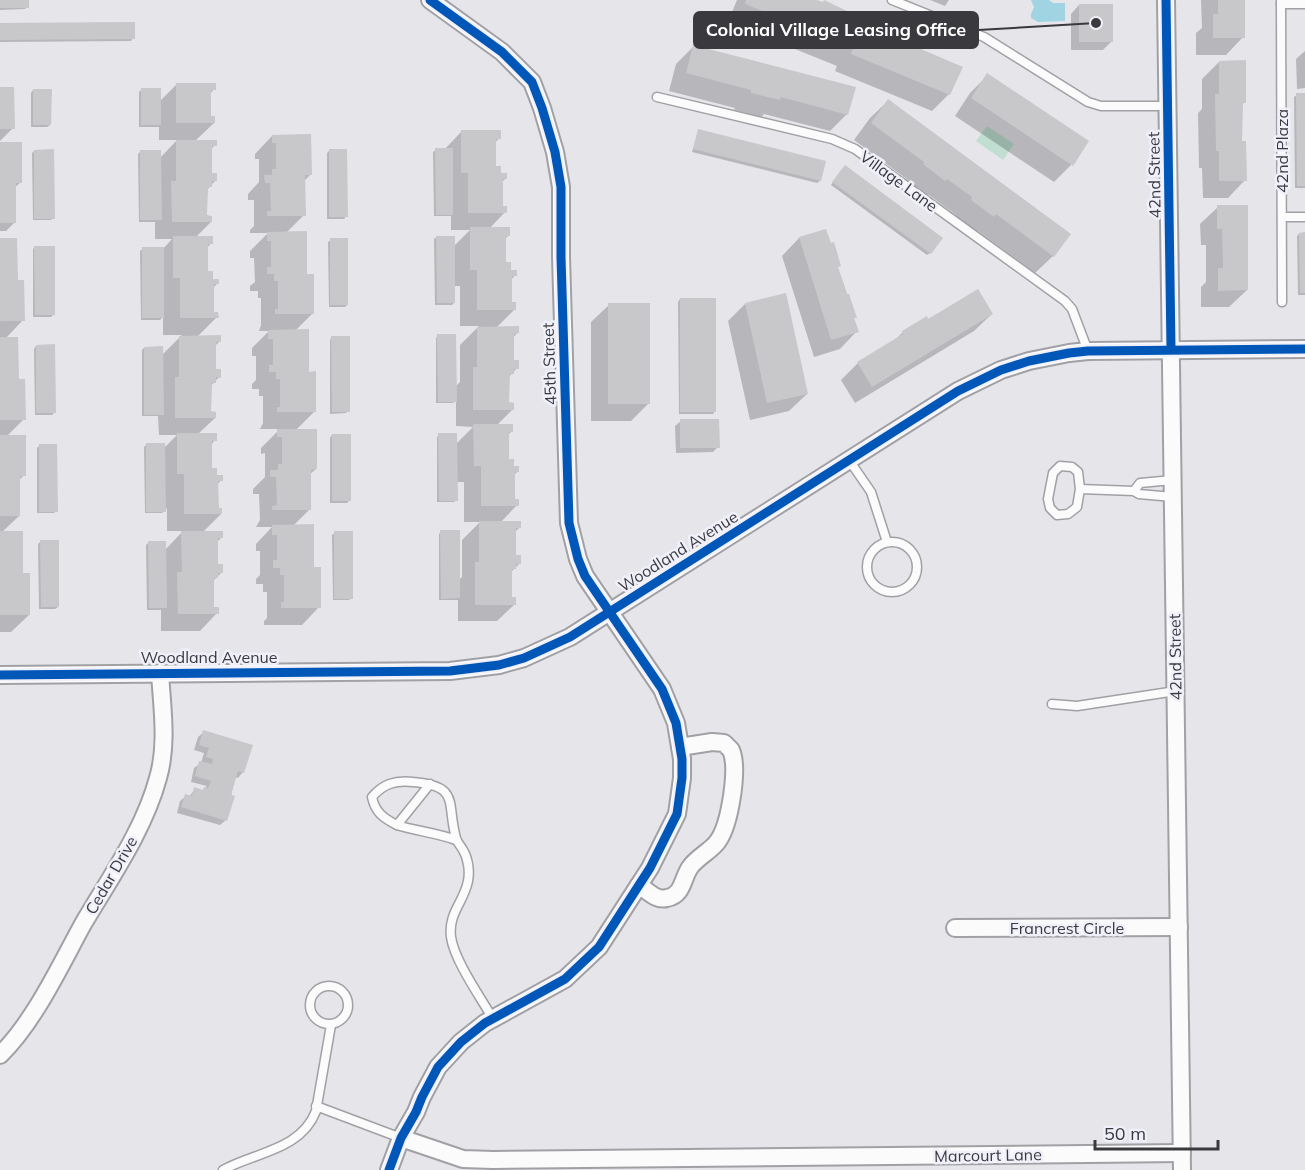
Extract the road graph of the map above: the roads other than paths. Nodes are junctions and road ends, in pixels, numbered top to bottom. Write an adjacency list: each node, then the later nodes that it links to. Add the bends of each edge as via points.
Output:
1 (430, 0): 20 (street, 45th Street, via 502,52 532,82 555,152 561,187 569,523 585,576)
2 (892, 0): 7 (lane, via 984,38 1088,102 1101,106)
3 (1166, 0): 7 (street, 42nd Street)
4 (1281, 2): 5 (lane); 8 (lane, 42nd Plaza)
5 (1305, 4)
6 (657, 97): 13 (lane, Village Lane, via 832,139 855,149 1065,301)
7 (1168, 106): 11 (street, 42nd Street)
8 (1282, 217): 9 (lane); 10 (lane, 42nd Plaza)
9 (1305, 217)
10 (1282, 302)
11 (1171, 349): 12 (street, Woodland Avenue); 13 (street, Woodland Avenue); 15 (street, 42nd Street)
12 (1305, 349)
13 (1088, 351): 14 (street, Woodland Avenue, via 1001,370 958,391)
14 (849, 460): 19 (lane, via 870,492); 20 (street, Woodland Avenue)
15 (1173, 480): 17 (lane, via 1140,483); 18 (street, 42nd Street)
16 (1080, 489): 16 (lane, via 1077,507 1068,514 1057,515 1050,508 1053,473 1060,466 1078,472); 17 (lane)
17 (1134, 491): 18 (lane)
18 (1173, 497): 23 (street, 42nd Street)
19 (887, 542): 19 (lane, via 870,554 868,574 882,590 898,591 906,588 916,574 915,558 904,545)
20 (609, 612): 21 (street, Woodland Avenue, via 570,637 499,665 450,670); 25 (street, 45th Street, via 662,689 676,723)
21 (160, 673): 22 (street, Woodland Avenue); 34 (street, Cedar Drive, via 164,738 159,777 143,819 40,1000)
22 (0, 675)
23 (1176, 691): 24 (lane, via 1077,706); 30 (street, 42nd Street)
24 (1052, 704)
25 (680, 747): 29 (street, 45th Street, via 682,778 677,814); 29 (street, via 712,742 724,743 730,749 734,776 724,830 717,843 689,868 679,892 658,899)
26 (430, 784): 27 (lane); 27 (lane, via 409,781 380,787 372,797 374,806); 28 (lane, via 445,790 451,801)
27 (397, 825): 28 (lane)
28 (456, 840): 32 (lane, via 464,851 468,880 451,921 451,938)
29 (639, 885): 32 (street, 45th Street, via 599,947 578,968)
30 (1179, 927): 31 (street, Francrest Circle); 37 (street, 42nd Street)
31 (955, 928)
32 (493, 1019): 36 (street, 45th Street, via 460,1042 438,1067)
33 (331, 1025): 33 (lane, via 346,1015 348,1001 344,993 330,986 317,990 310,1006 316,1020); 35 (lane)
34 (0, 1056)
35 (316, 1106): 36 (lane); 39 (lane, via 312,1120 297,1138)
36 (401, 1138): 38 (street, Marcourt Lane, via 463,1159); 40 (street, 45th Street)
37 (1182, 1153): 38 (street, Marcourt Lane); 41 (street, 42nd Street)
38 (600, 1165)
39 (224, 1170)
40 (389, 1170)
41 (1182, 1170)

